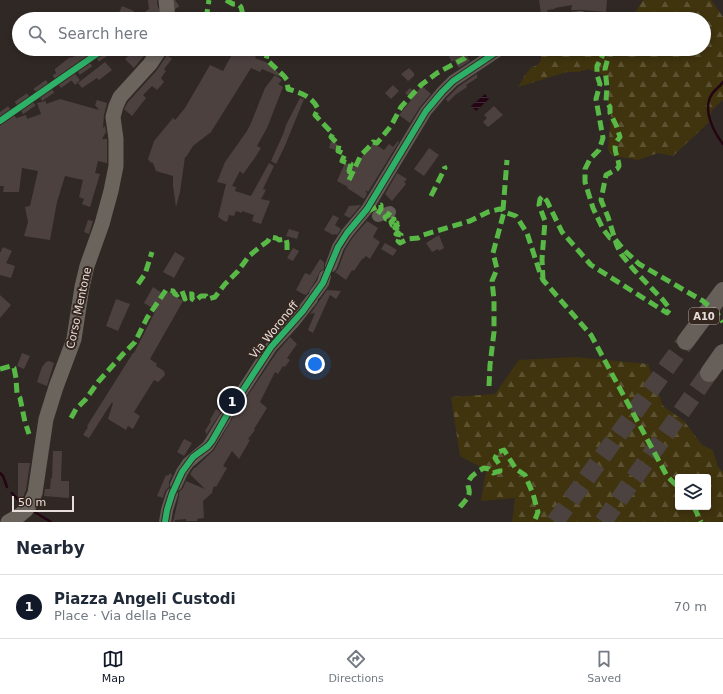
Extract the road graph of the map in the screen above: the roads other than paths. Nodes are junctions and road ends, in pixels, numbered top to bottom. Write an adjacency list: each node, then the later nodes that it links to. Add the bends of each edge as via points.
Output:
1 (166, 0): 2 (main road)
2 (167, 12)
3 (155, 56): 11 (main road, Corso Mentone, via 120,97 116,106 113,117 116,166 111,191 87,266 74,339 46,419 35,493 26,510)
4 (491, 56): 12 (street, Via Woronoff, via 453,81 426,111 367,209 338,247 314,296 271,346 208,446 188,463 182,472)
5 (390, 212): 6 (street)
6 (378, 216)
7 (723, 291): 8 (highway, A10)
8 (686, 341)
9 (723, 353): 10 (highway)
10 (708, 373)
11 (8, 522)
12 (164, 522)

